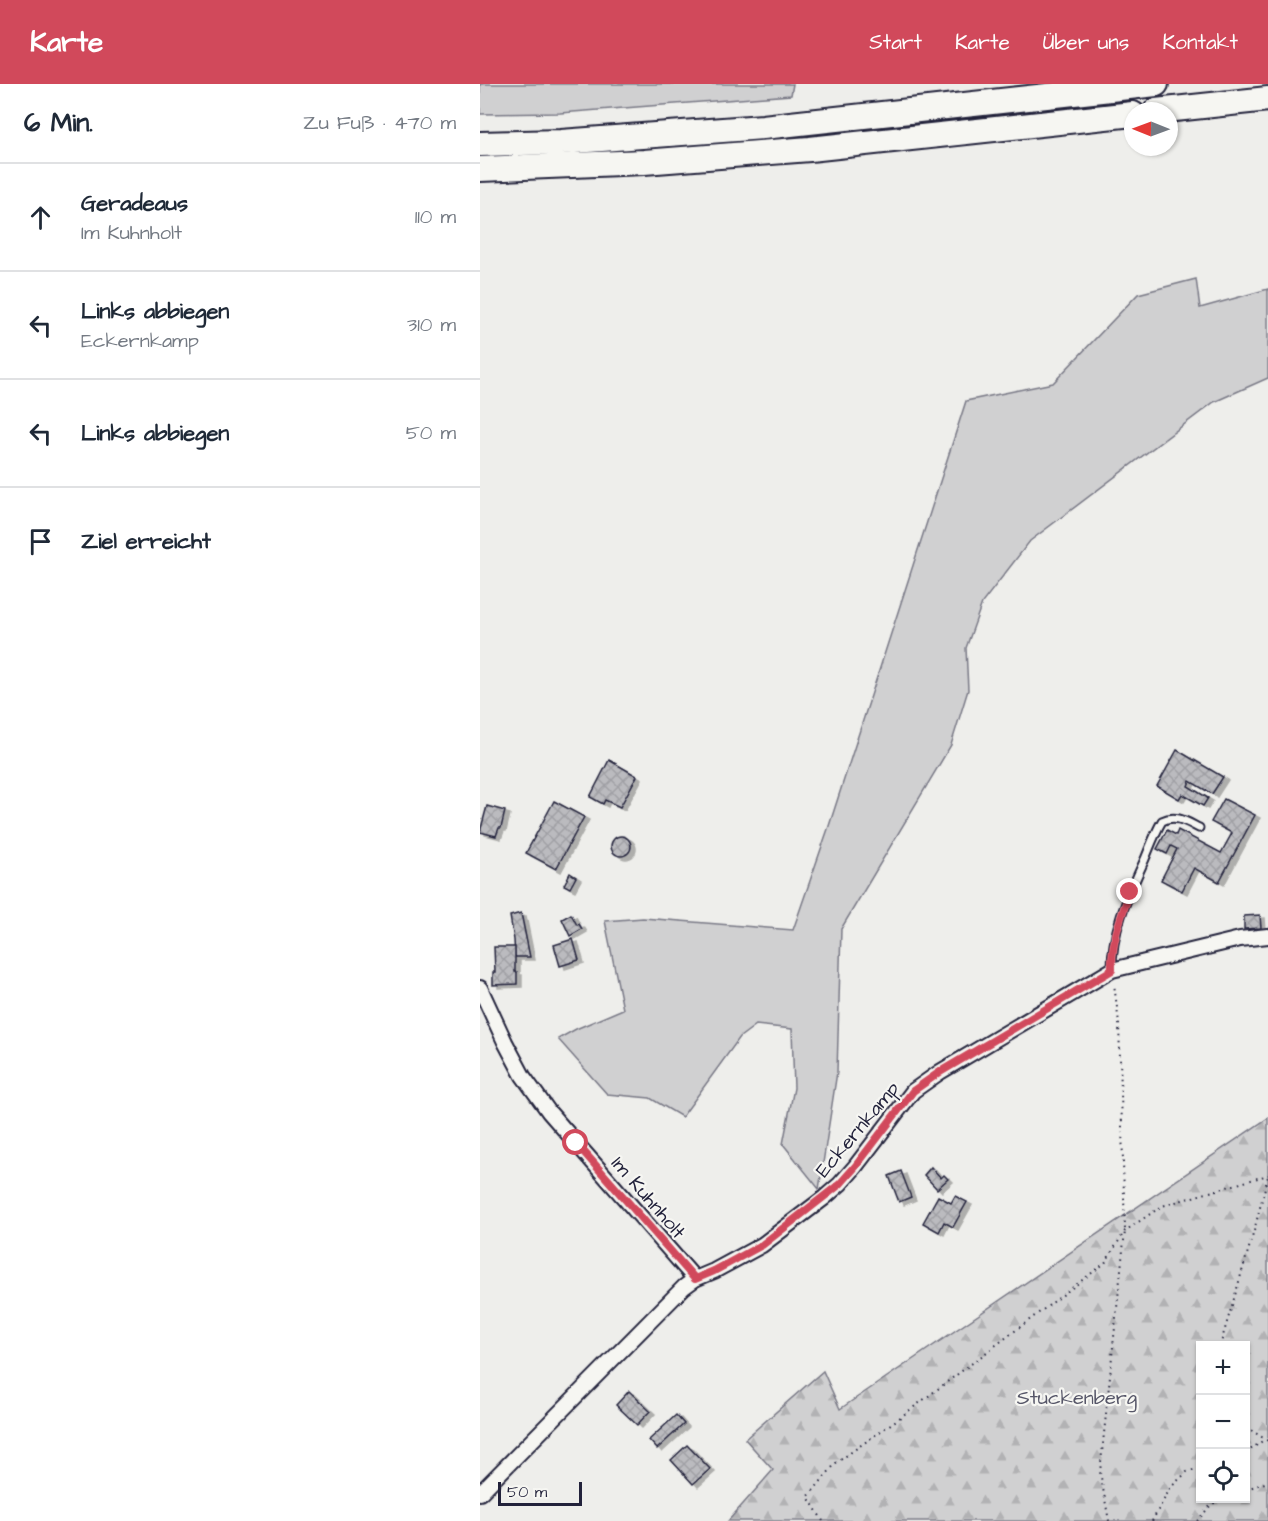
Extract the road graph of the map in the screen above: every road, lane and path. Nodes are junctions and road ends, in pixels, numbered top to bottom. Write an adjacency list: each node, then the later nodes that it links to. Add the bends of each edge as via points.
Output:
1 (1156, 84): 5 (highway, via 763,127)
2 (1268, 99): 3 (highway)
3 (1178, 109)
4 (1124, 115): 6 (highway, via 810,149)
5 (480, 144)
6 (480, 169)
7 (1199, 828): 9 (lane, via 1178,818 1162,821 1121,917)
8 (1268, 936): 9 (street, Eckernkamp, via 1240,939)
9 (1112, 970): 12 (path, via 1119,1023); 13 (street, Eckernkamp, via 913,1091 840,1184 762,1245)
10 (480, 988): 13 (street, Im Kuhnholt, via 523,1076 549,1112)
11 (1268, 1176): 12 (path, via 1162,1206); 14 (path)
12 (1125, 1231): 23 (path, via 1105,1263 836,1463 808,1497); 24 (path, via 1100,1472)
13 (695, 1279): 21 (street, Eckernkamp)
14 (1221, 1341)
15 (1250, 1429): 16 (path)
16 (1267, 1440): 17 (path)
17 (1250, 1450)
18 (1196, 1469): 25 (path, via 1171,1487)
19 (1268, 1482): 20 (path)
20 (1250, 1487)
21 (480, 1493)
22 (1214, 1503): 26 (path)
23 (823, 1521)
24 (1109, 1521)
25 (1152, 1521)
26 (1197, 1521)

